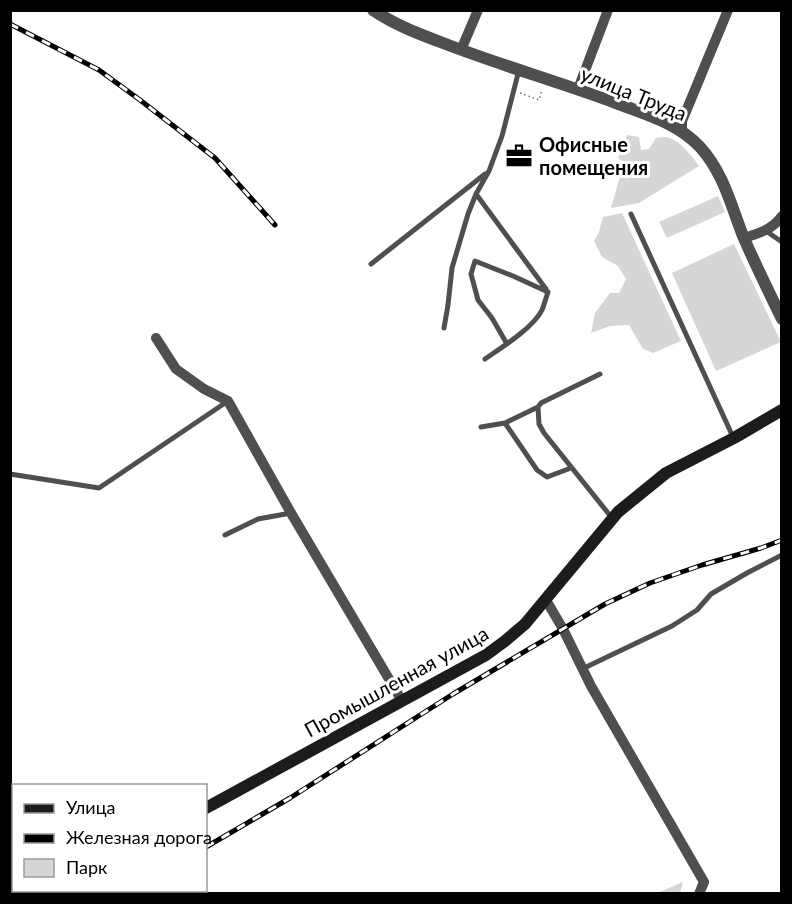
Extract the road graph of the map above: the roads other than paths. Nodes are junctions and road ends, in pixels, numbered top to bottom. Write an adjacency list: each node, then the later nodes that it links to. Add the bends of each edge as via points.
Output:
1 (373, 10): 5 (street, улица Труда, via 398,25)
2 (478, 10): 5 (street)
3 (608, 10): 7 (street)
4 (728, 10): 8 (street, via 682,121)
5 (461, 50): 6 (street, улица Труда)
6 (519, 70): 7 (street, улица Труда); 9 (lane)
7 (578, 89): 8 (street, улица Труда)
8 (682, 131): 14 (street, улица Труда, via 714,165)
9 (489, 171): 10 (lane); 16 (lane)
10 (476, 194): 17 (lane); 19 (lane, via 452,268)
11 (631, 214): 29 (lane)
12 (782, 216): 13 (street)
13 (766, 231): 14 (street); 15 (lane)
14 (744, 238): 18 (street, улица Труда)
15 (782, 242)
16 (371, 264)
17 (548, 292): 21 (lane, via 541,311); 21 (lane, via 475,261 471,274 478,300)
18 (782, 319)
19 (444, 328)
20 (156, 338): 24 (street, via 176,369)
21 (507, 344): 22 (lane)
22 (485, 359)
23 (600, 374): 25 (lane)
24 (228, 401): 31 (lane, via 99,488); 32 (street)
25 (538, 407): 27 (lane); 30 (lane, via 539,424)
26 (782, 410): 29 (main road, Промышленная улица)
27 (505, 423): 28 (lane); 30 (lane, via 537,470 547,477)
28 (482, 427)
29 (734, 438): 33 (main road, Промышленная улица, via 666,473)
30 (571, 468): 33 (lane)
31 (10, 474)
32 (291, 513): 34 (lane, via 258,519); 38 (street)
33 (612, 518): 36 (main road, Промышленная улица)
34 (225, 535)
35 (782, 555): 37 (lane, via 711,594 697,610 672,626)
36 (546, 600): 37 (street); 38 (main road, Промышленная улица, via 525,624 495,648)
37 (582, 669): 40 (street, via 704,882)
38 (402, 702): 39 (main road, Промышленная улица)
39 (207, 807)
40 (699, 894)

